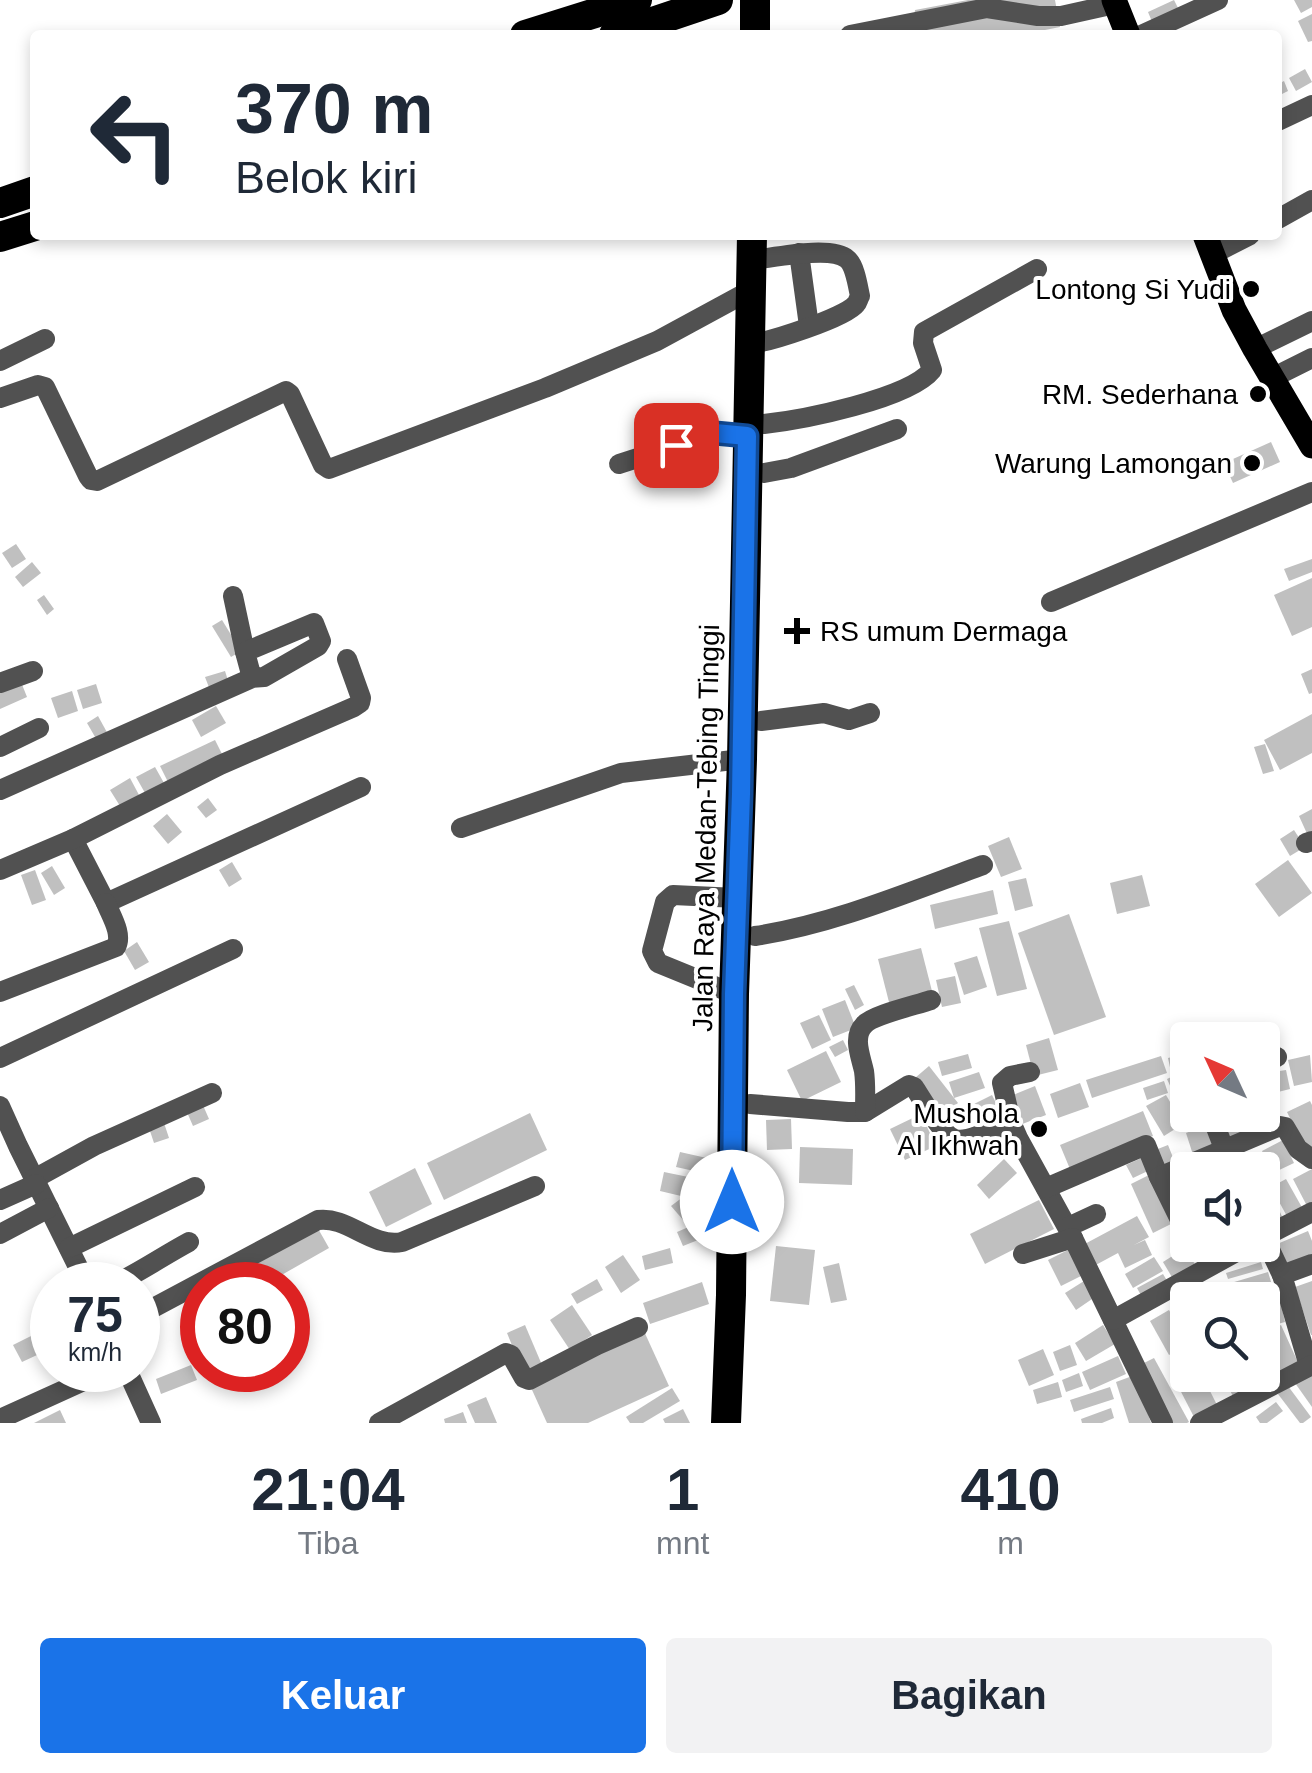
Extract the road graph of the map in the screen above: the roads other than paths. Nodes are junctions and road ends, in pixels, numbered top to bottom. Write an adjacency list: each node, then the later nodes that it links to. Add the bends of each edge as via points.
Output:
1 (637, 0): 8 (highway)
2 (718, 0): 9 (highway)
3 (755, 0): 10 (highway)
4 (769, 0): 11 (highway)
5 (1218, 0): 15 (street)
6 (1115, 2): 7 (street, via 1061,16); 14 (main road)
7 (1014, 12): 12 (street, via 987,8); 13 (street)
8 (542, 30)
9 (629, 30)
10 (755, 30)
11 (769, 30)
12 (875, 30)
13 (1018, 30)
14 (1126, 30)
15 (1153, 30)
16 (1312, 105): 17 (street)
17 (1282, 119)
18 (30, 193): 20 (highway)
19 (1312, 200): 21 (street)
20 (0, 203)
21 (1282, 218)
22 (30, 228): 23 (highway)
23 (0, 237)
24 (1209, 244): 32 (main road)
25 (760, 250): 26 (street); 31 (highway, Jalan Raya Medan-Tebing Tinggi); 36 (street, via 658,341 329,469 286,391 97,481 88,476 44,387)
26 (799, 254): 29 (street); 29 (street, via 845,257 859,292 848,310)
27 (1036, 269): 37 (street, via 924,332 932,370 922,380 844,410)
28 (1312, 321): 32 (street)
29 (809, 326): 31 (street)
30 (45, 339): 34 (street)
31 (757, 343): 37 (highway, Jalan Raya Medan-Tebing Tinggi)
32 (1254, 349): 35 (main road)
33 (1312, 358): 35 (street)
34 (0, 361)
35 (1272, 378): 39 (main road)
36 (0, 398)
37 (756, 430): 40 (street, via 715,433); 41 (highway, Jalan Raya Medan-Tebing Tinggi); 54 (highway, Jalan Raya Medan-Tebing Tinggi)
38 (897, 430): 41 (street)
39 (1312, 446)
40 (619, 464)
41 (764, 472): 51 (highway, Jalan Raya Medan-Tebing Tinggi)
42 (1312, 492): 44 (street)
43 (234, 596): 45 (street)
44 (1050, 602)
45 (244, 652): 48 (street); 48 (street, via 312,622 321,641)
46 (347, 659): 58 (street, via 361,698 354,707)
47 (34, 671): 49 (street)
48 (252, 678): 56 (street)
49 (0, 684)
50 (870, 713): 51 (street, via 848,720 824,712)
51 (761, 720): 63 (highway, Jalan Raya Medan-Tebing Tinggi)
52 (40, 728): 53 (street)
53 (0, 747)
54 (742, 759): 57 (street, via 621,773); 61 (highway, Jalan Raya Medan-Tebing Tinggi)
55 (361, 787): 62 (street)
56 (0, 790)
57 (461, 828)
58 (73, 839): 60 (street); 62 (street)
59 (983, 864): 63 (street, via 861,909)
60 (0, 870)
61 (737, 898): 66 (highway, Jalan Raya Medan-Tebing Tinggi); 66 (street, via 673,895 665,902 652,951 658,963)
62 (106, 903): 65 (street, via 116,946)
63 (755, 936): 71 (highway, Jalan Raya Medan-Tebing Tinggi)
64 (233, 949): 68 (street)
65 (0, 992)
66 (734, 994): 113 (highway, Jalan Raya Medan-Tebing Tinggi)
67 (932, 1000): 73 (street, via 864,1024 858,1047)
68 (0, 1058)
69 (1030, 1072): 74 (street, via 1002,1083)
70 (212, 1093): 80 (street, via 94,1146)
71 (750, 1104): 73 (street); 114 (highway, Jalan Raya Medan-Tebing Tinggi)
72 (0, 1106): 77 (street)
73 (866, 1112): 74 (street, via 910,1085 955,1139)
74 (1012, 1122): 83 (street)
75 (1218, 1132): 76 (street)
76 (1225, 1150): 78 (street, via 1283,1126); 79 (street)
77 (9, 1151): 80 (street)
78 (1312, 1158)
79 (1159, 1177): 83 (street, via 1154,1141); 84 (street)
80 (35, 1181): 85 (street); 86 (street)
81 (535, 1186): 103 (street, via 388,1245 329,1218 318,1220)
82 (195, 1187): 93 (street)
83 (1046, 1188): 90 (street)
84 (1170, 1199)
85 (0, 1200)
86 (49, 1208): 91 (street); 93 (street)
87 (1312, 1212): 89 (street)
88 (1096, 1214): 90 (street)
89 (1280, 1229)
90 (1070, 1233): 94 (street); 104 (street)
91 (0, 1234)
92 (189, 1242): 96 (street)
93 (69, 1248): 95 (street)
94 (1023, 1254)
95 (76, 1262)
96 (156, 1262)
97 (1199, 1262): 101 (street)
98 (1217, 1262): 101 (street)
99 (1273, 1262): 102 (street)
100 (1312, 1264): 102 (street)
101 (1202, 1270): 104 (street)
102 (1282, 1276): 106 (street)
103 (160, 1304)
104 (1113, 1320): 115 (street)
105 (638, 1327): 112 (street, via 529,1380 506,1353)
106 (1310, 1366): 110 (street)
107 (60, 1392): 109 (street)
108 (137, 1392): 111 (street)
109 (0, 1419)
110 (1213, 1420)
111 (151, 1423)
112 (379, 1423)
113 (726, 1423)
114 (742, 1423)
115 (1163, 1423)

